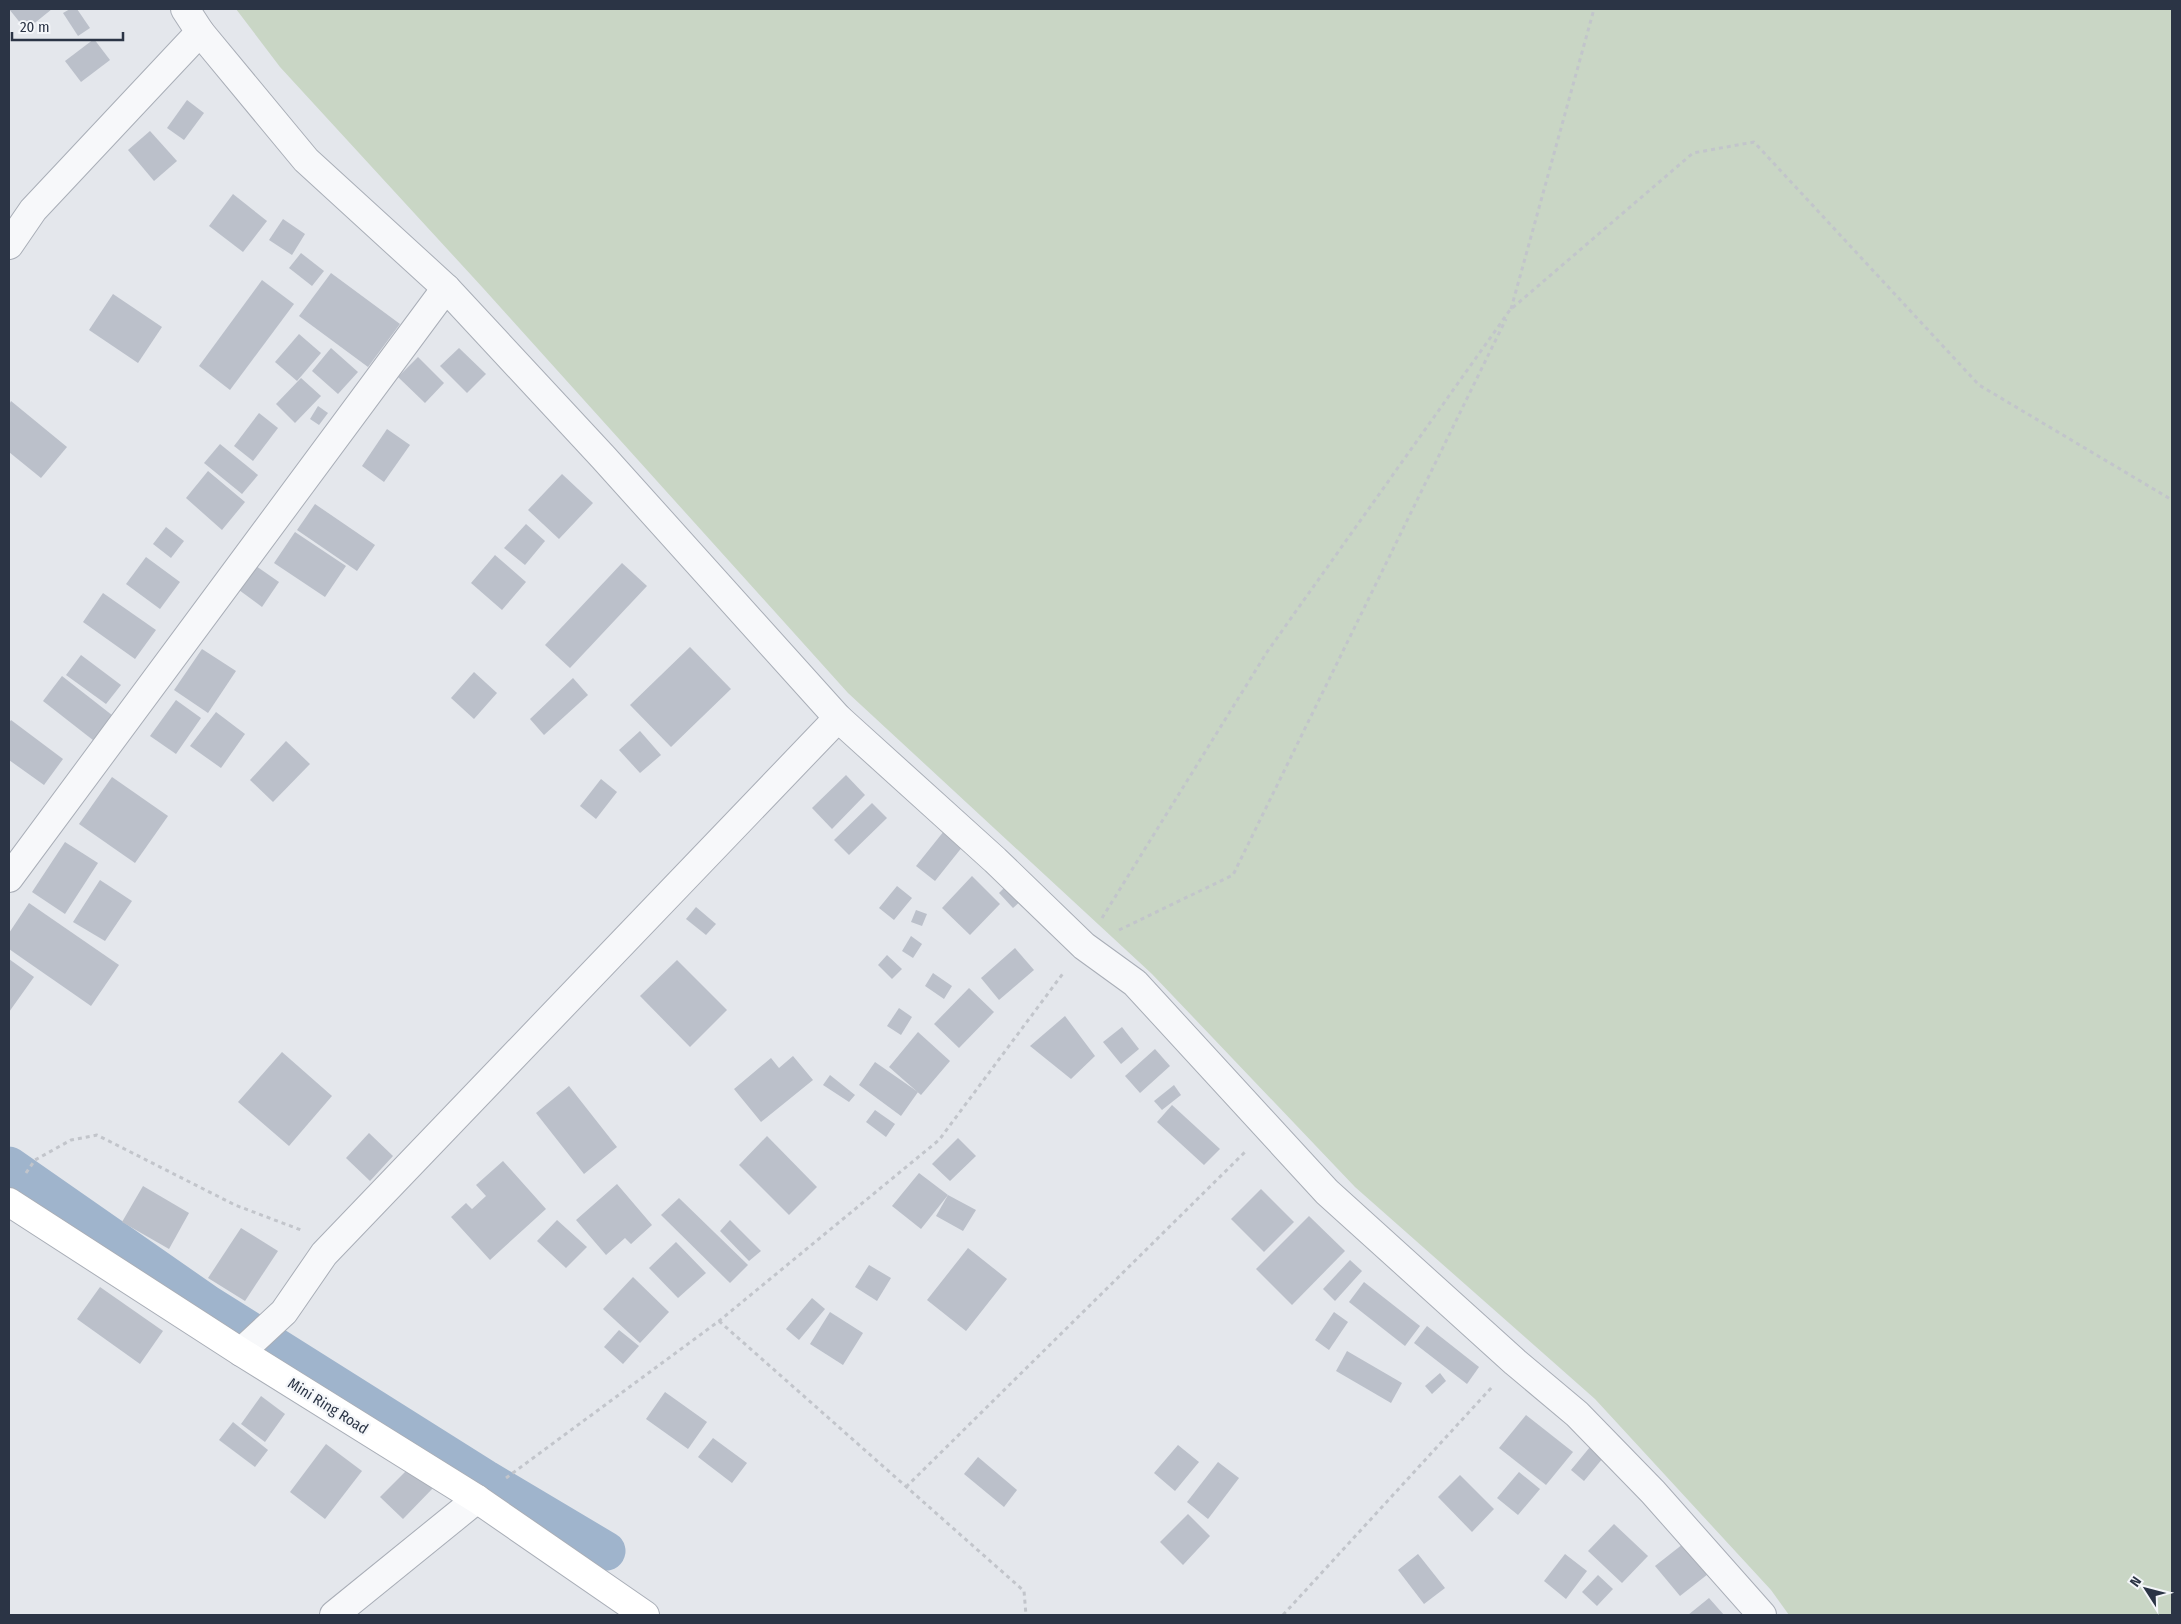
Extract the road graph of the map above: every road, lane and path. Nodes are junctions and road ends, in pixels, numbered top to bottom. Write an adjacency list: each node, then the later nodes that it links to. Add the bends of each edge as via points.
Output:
1 (185, 9): 3 (street)
2 (1594, 9): 6 (path)
3 (200, 32): 4 (street, via 33,210); 5 (street, via 306,160)
4 (9, 244)
5 (446, 288): 8 (street); 9 (street)
6 (1510, 310): 7 (path, via 1693,154 1754,142 1979,386); 10 (path, via 1267,652); 10 (path, via 1233,876)
7 (2172, 500)
8 (838, 718): 10 (street, via 995,860); 14 (street)
9 (9, 878)
10 (1084, 946): 11 (street, via 1135,983); 15 (path, via 939,1140)
11 (1269, 1129): 17 (street, via 1326,1192); 18 (path)
12 (35, 1160): 14 (path, via 71,1140 97,1135 235,1205 302,1230)
13 (9, 1202): 16 (main road, Mini Ring Road)
14 (324, 1254): 16 (street, via 284,1312)
15 (719, 1321): 18 (path); 19 (path)
16 (242, 1352): 19 (main road, Mini Ring Road)
17 (1515, 1362): 23 (path); 24 (street, via 1577,1414)
18 (906, 1487): 22 (path, via 1024,1591)
19 (477, 1499): 20 (street); 21 (main road, Mini Ring Road)
20 (334, 1615)
21 (645, 1615)
22 (1026, 1615)
23 (1283, 1615)
24 (1762, 1615)

